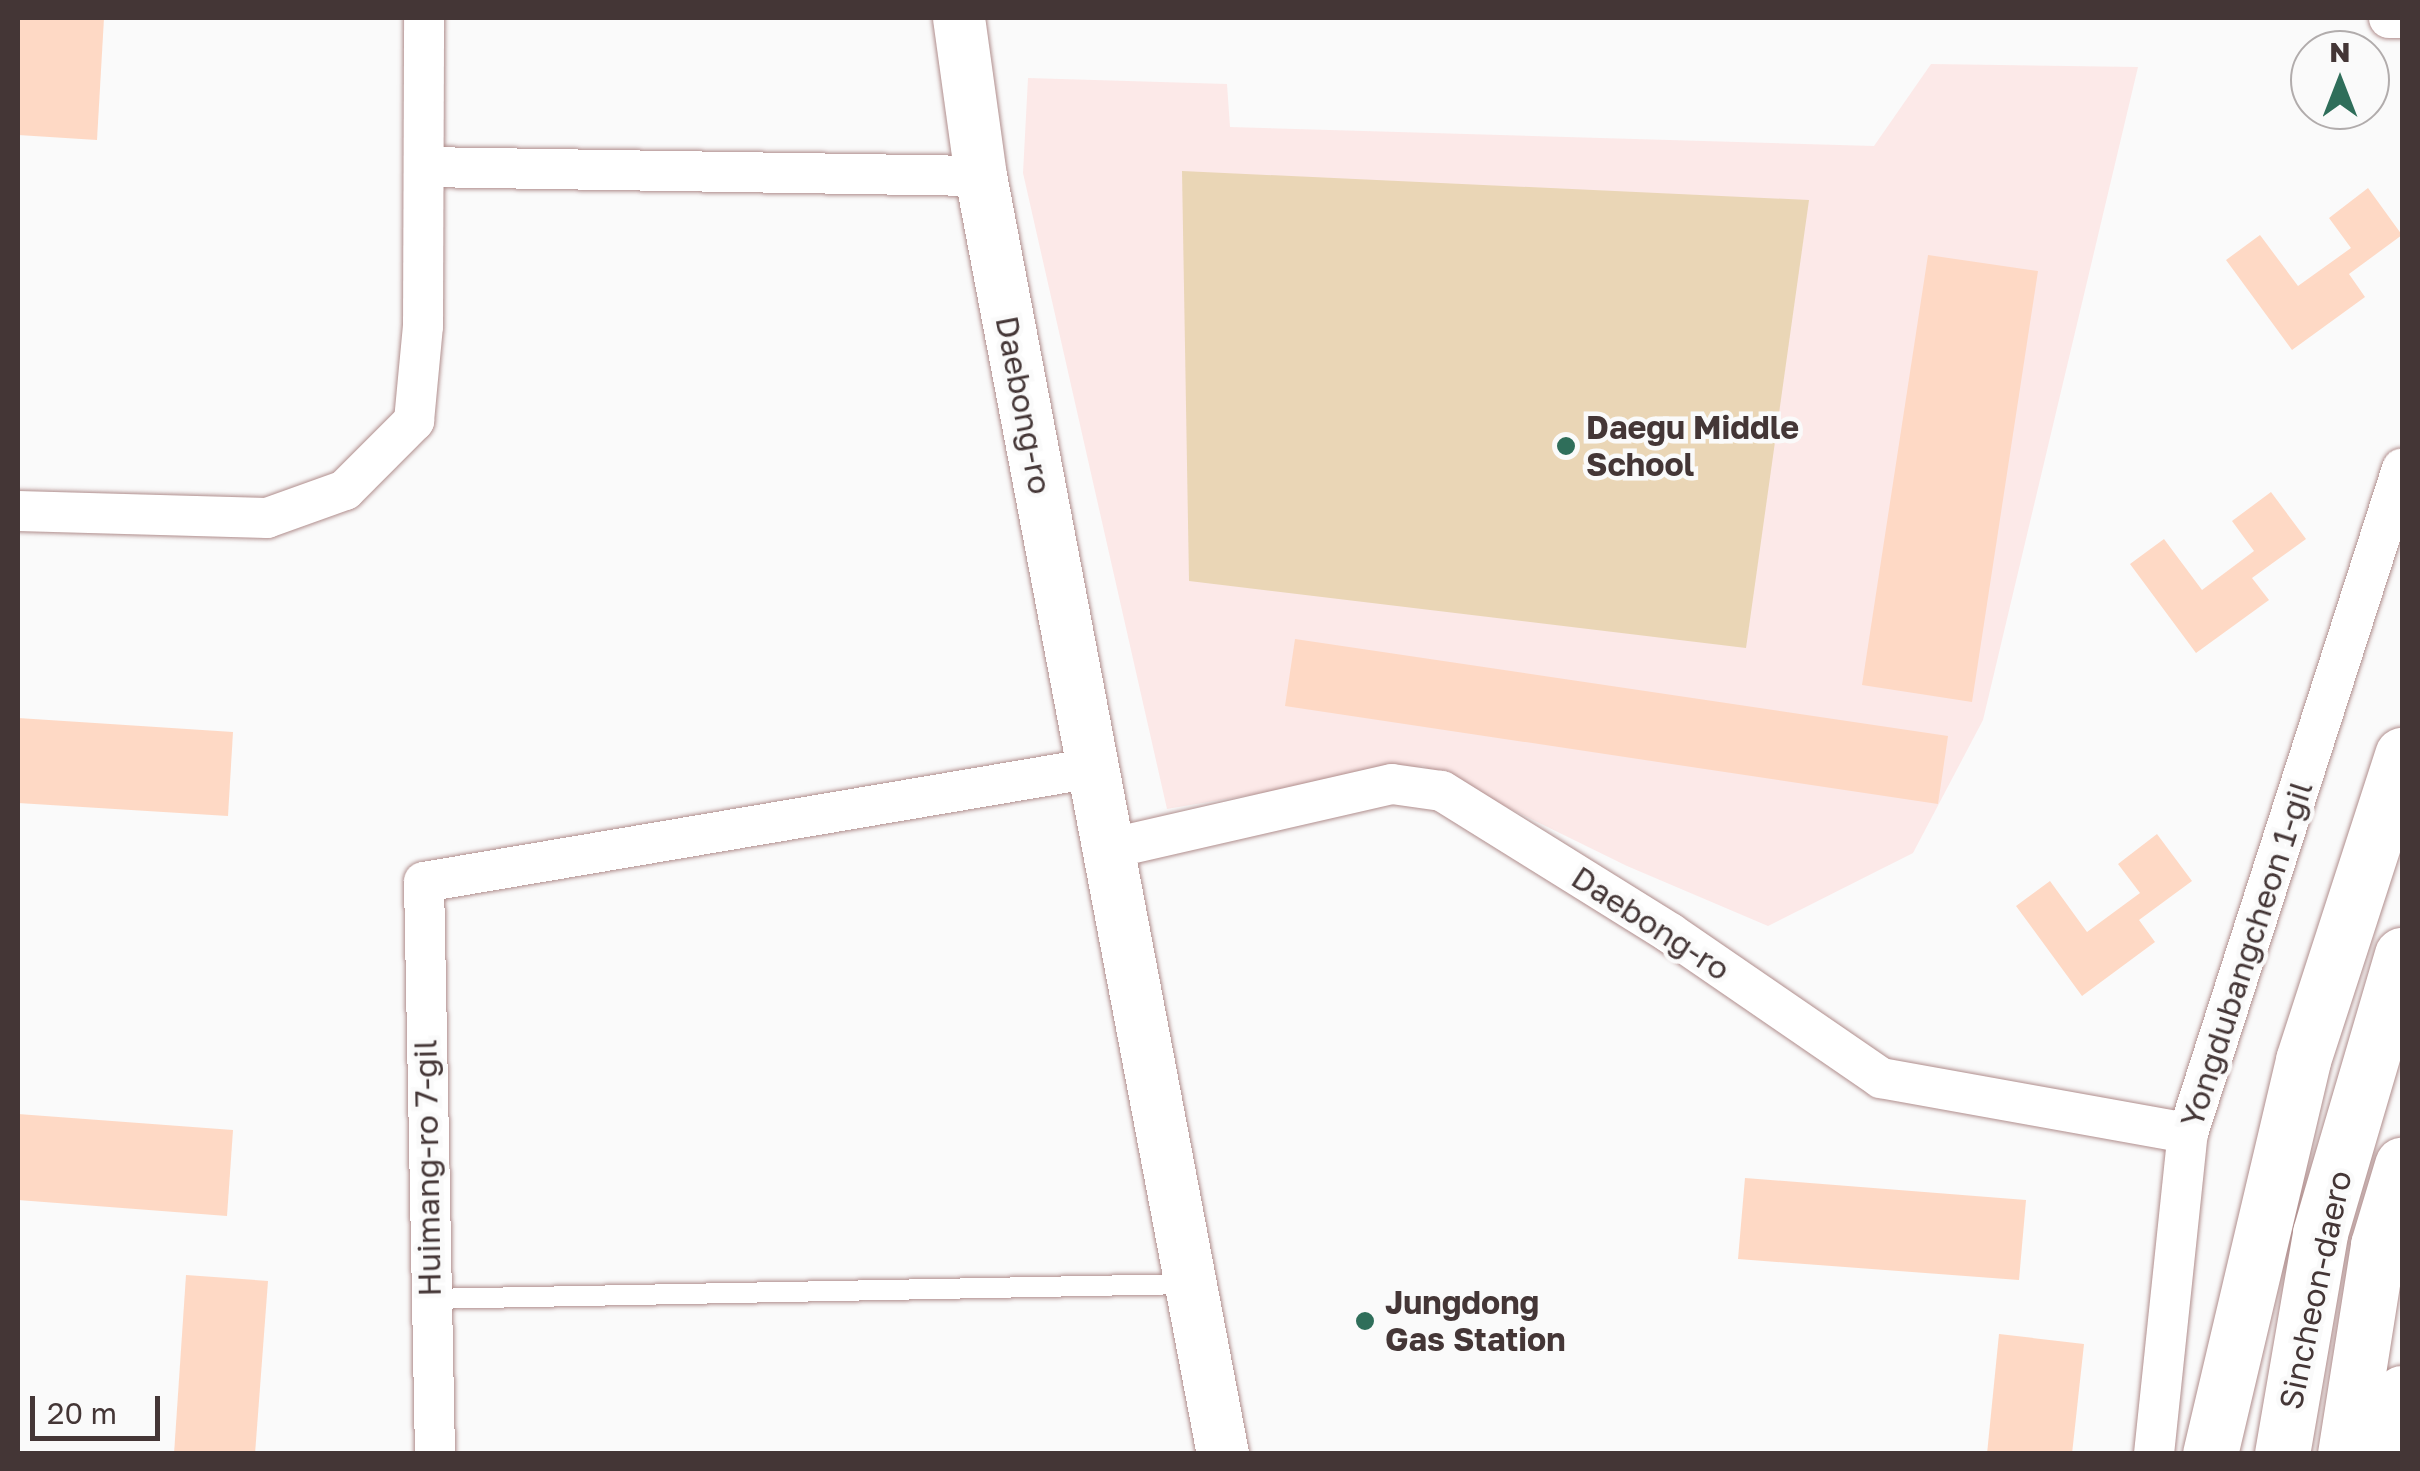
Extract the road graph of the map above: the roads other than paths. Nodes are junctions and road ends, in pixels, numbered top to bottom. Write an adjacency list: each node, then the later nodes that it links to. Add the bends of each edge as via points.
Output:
1 (424, 18): 5 (street)
2 (959, 18): 6 (street, Daebong-ro)
3 (2389, 18): 4 (street)
4 (2402, 18)
5 (424, 168): 6 (street); 8 (street, via 423,326 414,422 345,490 267,518)
6 (981, 176): 10 (street, Daebong-ro)
7 (2402, 469): 13 (street, Yongdubangcheon 1-gil)
8 (18, 511)
9 (2402, 755): 21 (highway, via 2304,1060)
10 (1093, 768): 11 (street, Daebong-ro); 16 (street, Huimang-ro 7-gil, via 424,882)
11 (1108, 849): 13 (street, Daebong-ro, via 1392,784 1442,790 1670,933 1881,1078); 15 (street, Daebong-ro)
12 (2402, 955): 22 (highway, Sincheon-daero, via 2320,1234)
13 (2188, 1133): 20 (street, Yongdubangcheon 1-gil)
14 (2402, 1165): 23 (highway, Sincheon-daero, via 2378,1245)
15 (1190, 1284): 16 (lane); 19 (street, Daebong-ro)
16 (428, 1299): 18 (street, Huimang-ro 7-gil)
17 (2402, 1393): 24 (highway)
18 (435, 1454)
19 (1222, 1454)
20 (2154, 1454)
21 (2210, 1454)
22 (2282, 1454)
23 (2345, 1454)
24 (2392, 1454)

